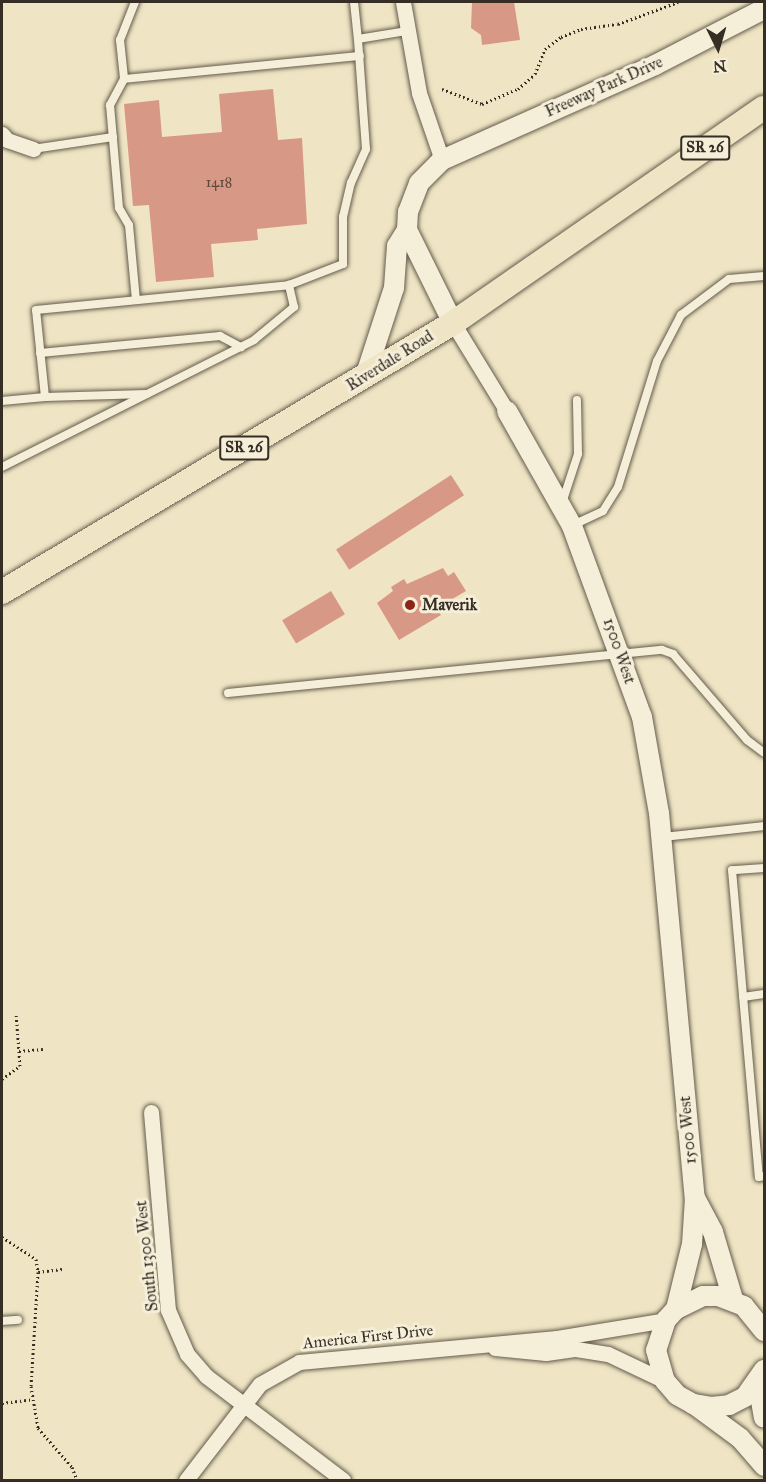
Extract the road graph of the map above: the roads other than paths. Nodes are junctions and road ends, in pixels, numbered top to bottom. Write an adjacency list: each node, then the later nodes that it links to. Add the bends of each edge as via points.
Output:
1 (135, 2): 8 (lane, via 120,40)
2 (354, 2): 6 (lane)
3 (403, 2): 5 (street)
4 (765, 9): 13 (street, Freeway Park Drive, via 655,65)
5 (407, 31): 6 (lane); 13 (street, via 420,93)
6 (358, 39): 7 (lane)
7 (360, 56): 8 (lane); 16 (lane, via 366,149 351,183 343,217 343,264)
8 (124, 79): 11 (lane, via 110,105)
9 (765, 108): 18 (main road, Riverdale Road / SR 26)
10 (2, 134): 12 (street, via 7,140)
11 (113, 137): 12 (lane); 17 (lane, via 119,208 129,225)
12 (33, 149)
13 (442, 160): 14 (street, via 419,183 408,212)
14 (407, 230): 18 (street, 1500 West); 21 (street, via 397,246 394,288)
15 (765, 276): 29 (lane, via 729,279 681,315 657,361 618,487 603,512)
16 (290, 285): 17 (lane); 19 (lane, via 294,307)
17 (136, 300): 20 (lane, via 36,310)
18 (453, 323): 21 (main road, Riverdale Road / SR 26); 26 (street, 1500 West)
19 (242, 347): 20 (lane, via 220,336); 22 (lane)
20 (40, 353): 23 (lane)
21 (364, 377): 30 (main road, Riverdale Road / SR 26)
22 (150, 394): 23 (lane); 27 (lane)
23 (45, 397): 25 (lane)
24 (577, 400): 28 (lane, via 578,454)
25 (2, 401)
26 (507, 411): 28 (street, 1500 West)
27 (2, 467)
28 (562, 505): 29 (street, 1500 West)
29 (572, 526): 31 (street, 1500 West)
30 (2, 592)
31 (621, 654): 32 (lane); 33 (lane, via 650,649 673,654 747,740); 35 (street, 1500 West, via 642,717)
32 (228, 693)
33 (765, 753)
34 (765, 826): 35 (lane)
35 (661, 837): 41 (street, 1500 West)
36 (765, 868): 38 (lane, via 732,870)
37 (765, 994): 38 (lane)
38 (743, 997): 40 (lane, via 759,1177)
39 (151, 1112): 52 (street, South 1300 West, via 168,1310 187,1354 206,1376)
40 (765, 1176)
41 (694, 1198): 42 (street, 1500 West, via 712,1232); 43 (street, 1500 West, via 690,1254)
42 (733, 1299): 43 (street, via 703,1296); 44 (street)
43 (671, 1314): 48 (street, America First Drive, via 557,1338); 50 (street, 1500 West, via 656,1350)
44 (759, 1316): 47 (street)
45 (18, 1320): 46 (lane)
46 (2, 1322)
47 (765, 1332)
48 (478, 1344): 50 (street, America First Drive, via 511,1352 576,1349 608,1354); 52 (street, America First Drive, via 299,1362 260,1384)
49 (761, 1377): 51 (street, via 745,1397 729,1405); 53 (street)
50 (665, 1382): 51 (street)
51 (693, 1404): 54 (street, via 740,1438)
52 (242, 1405): 55 (street, America First Drive); 56 (street, South 1300 West)
53 (765, 1417)
54 (765, 1466)
55 (186, 1480)
56 (343, 1480)

